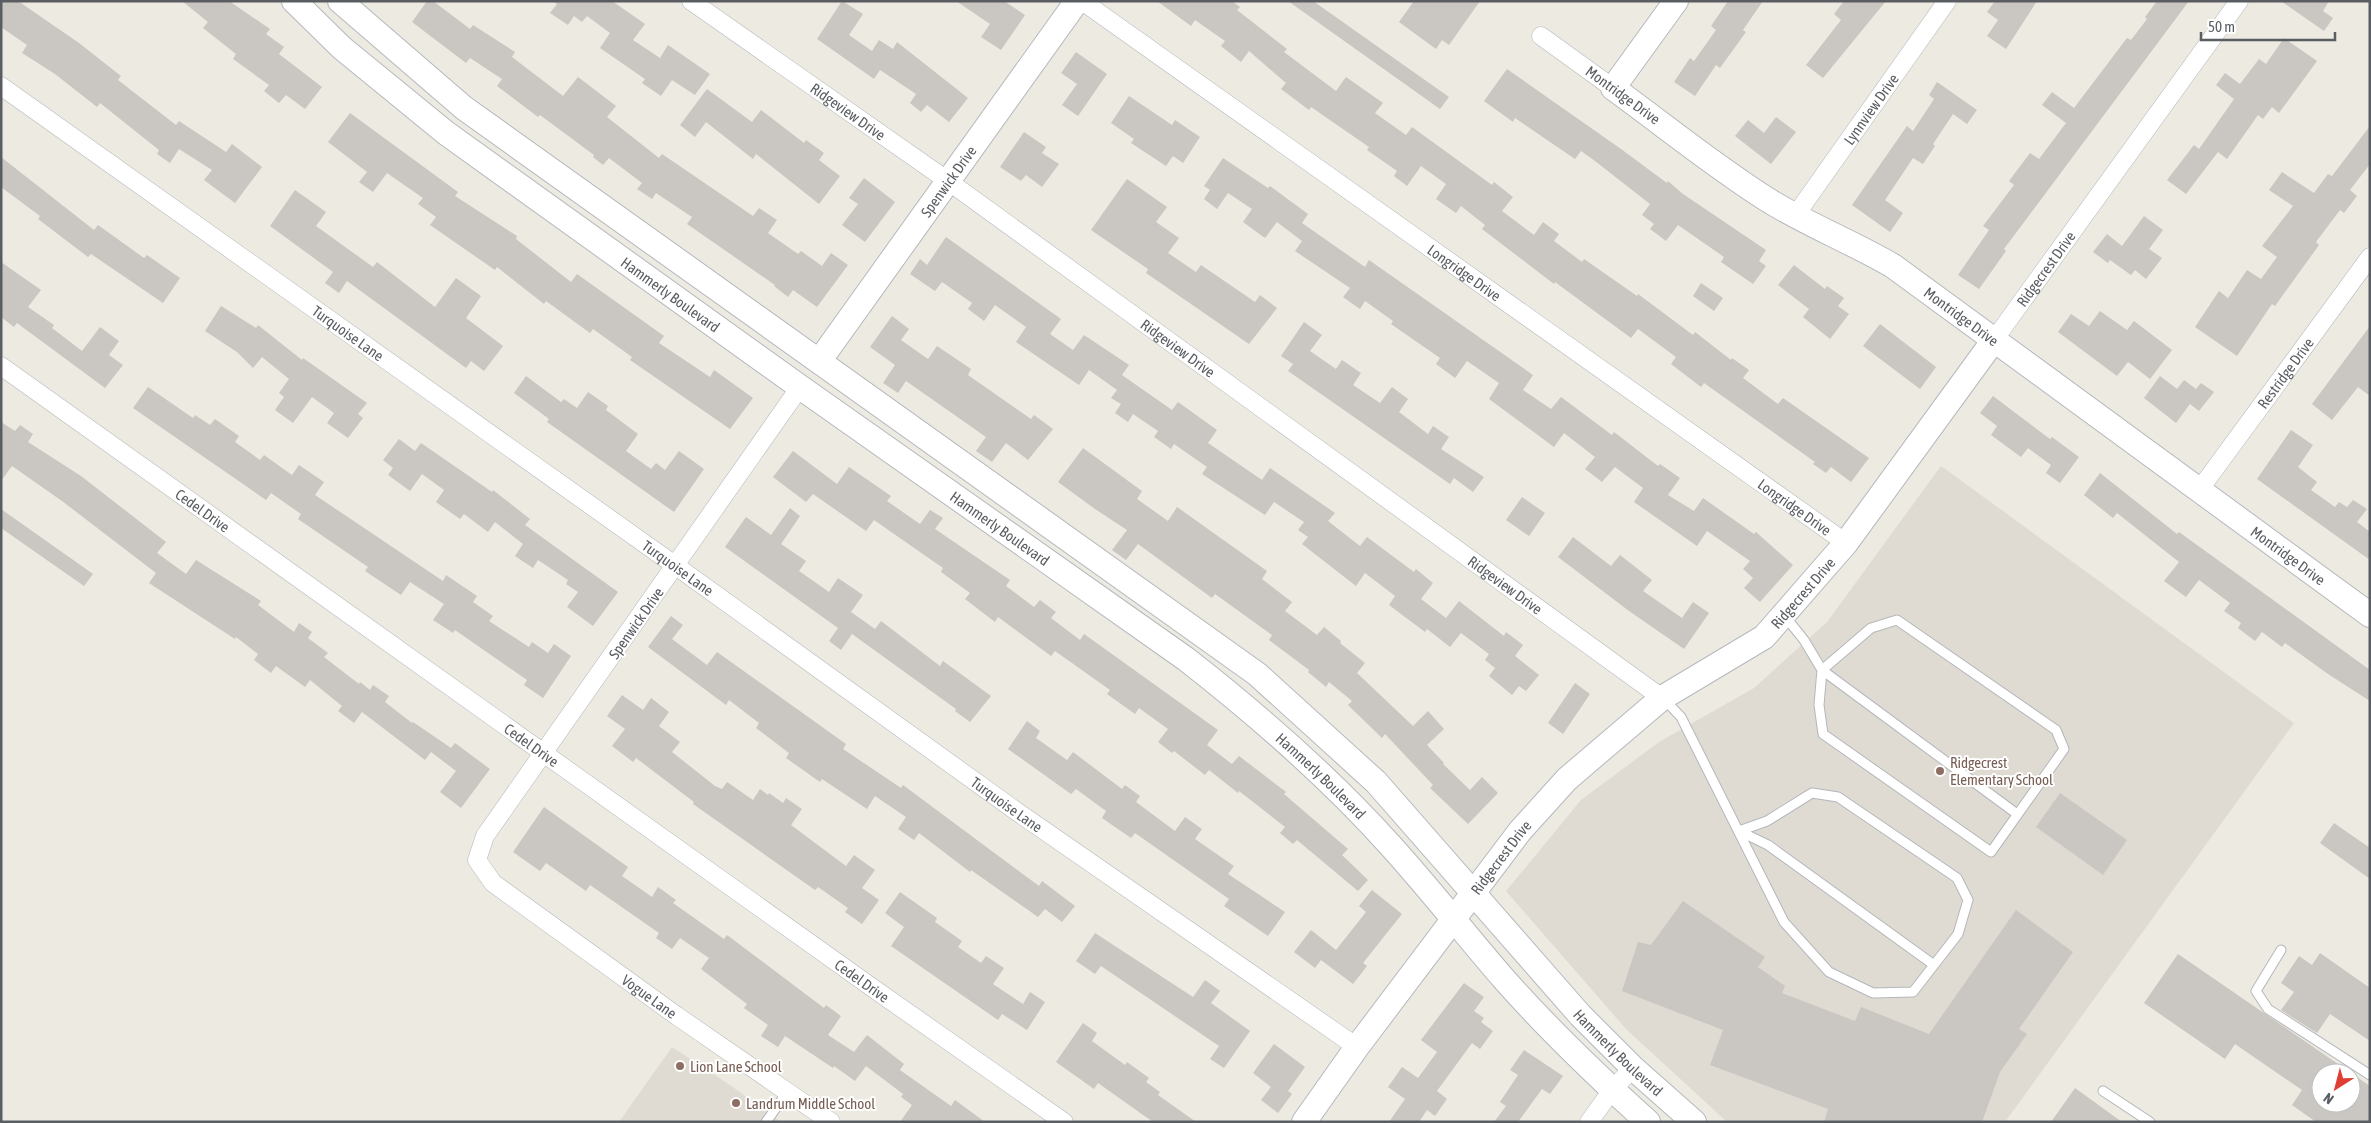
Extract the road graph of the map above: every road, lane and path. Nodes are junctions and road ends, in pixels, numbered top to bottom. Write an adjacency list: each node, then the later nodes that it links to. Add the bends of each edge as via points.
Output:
1 (294, 1): 13 (main road, Hammerly Boulevard, via 342,48)
2 (340, 1): 12 (main road, Hammerly Boulevard, via 464,108)
3 (692, 1): 14 (street, Ridgeview Drive)
4 (1077, 1): 14 (main road, Spenwick Drive)
5 (1082, 1): 25 (street, Longridge Drive)
6 (1676, 1): 11 (main road)
7 (1947, 1): 15 (street, Lynnview Drive)
8 (2239, 1): 18 (street, Ridgecrest Drive)
9 (1541, 36): 11 (street, Montridge Drive)
10 (1, 86): 27 (street, Turquoise Lane)
11 (1613, 88): 15 (main road, Montridge Drive, via 1766,199)
12 (505, 138): 13 (main road); 19 (main road, Hammerly Boulevard)
13 (486, 162): 17 (main road, Hammerly Boulevard)
14 (948, 182): 19 (main road, Spenwick Drive); 32 (street, Ridgeview Drive)
15 (1795, 216): 18 (main road, Montridge Drive, via 1892,266)
16 (2370, 256): 23 (street, Restridge Drive)
17 (717, 327): 19 (main road, via 764,343 789,361 803,366); 21 (main road, Hammerly Boulevard)
18 (1994, 340): 23 (main road, Montridge Drive); 25 (main road, Ridgecrest Drive)
19 (820, 360): 22 (main road, Hammerly Boulevard)
20 (1, 366): 34 (street, Cedel Drive)
21 (800, 387): 22 (main road, via 821,384 855,405); 26 (main road, Hammerly Boulevard); 27 (street, Spenwick Drive)
22 (911, 426): 24 (main road, Hammerly Boulevard)
23 (2200, 490): 29 (main road, Montridge Drive)
24 (1063, 536): 26 (main road); 31 (main road, Hammerly Boulevard)
25 (1846, 543): 28 (main road, Ridgecrest Drive)
26 (1046, 559): 33 (main road, Hammerly Boulevard)
27 (676, 566): 34 (street, Spenwick Drive); 42 (street, Turquoise Lane, via 1016,811)
28 (1784, 615): 30 (lane); 32 (main road, Ridgecrest Drive, via 1764,637)
29 (2370, 615)
30 (1822, 670): 35 (lane); 35 (lane, via 1819,705 1823,734 1991,852); 35 (lane, via 1871,628 1898,620 2056,730 2064,749)
31 (1257, 674): 33 (main road); 38 (main road, Hammerly Boulevard, via 1376,782)
32 (1662, 698): 36 (lane, via 1681,716); 38 (main road, Ridgecrest Drive, via 1567,779 1520,831)
33 (1237, 699): 39 (main road, Hammerly Boulevard, via 1308,760 1345,797)
34 (544, 753): 37 (street, Spenwick Drive, via 485,836); 50 (street, Cedel Drive)
35 (2017, 814)
36 (1739, 831): 41 (lane, via 1768,845); 41 (lane, via 1784,922 1829,972 1873,993 1913,992); 41 (lane, via 1767,821 1812,793 1838,797 1957,878 1968,900 1958,934)
37 (477, 860): 46 (street, Vogue Lane, via 493,883 677,1016)
38 (1474, 895): 39 (main road, Ridgecrest Drive); 43 (main road, Hammerly Boulevard, via 1580,1015)
39 (1455, 920): 42 (main road, Ridgecrest Drive); 45 (main road, Hammerly Boulevard, via 1558,1037)
40 (2281, 950): 44 (lane, via 2256,990 2268,1009)
41 (1934, 965)
42 (1357, 1047): 51 (main road, Ridgecrest Drive)
43 (1633, 1068): 45 (street); 54 (main road, Hammerly Boulevard)
44 (2370, 1075)
45 (1612, 1090): 52 (street); 53 (main road, Hammerly Boulevard)
46 (788, 1091): 48 (lane); 49 (street, Vogue Lane)
47 (2103, 1091): 55 (lane)
48 (766, 1122)
49 (831, 1122)
50 (1064, 1122)
51 (1304, 1122)
52 (1589, 1122)
53 (1648, 1122)
54 (1694, 1122)
55 (2150, 1122)

